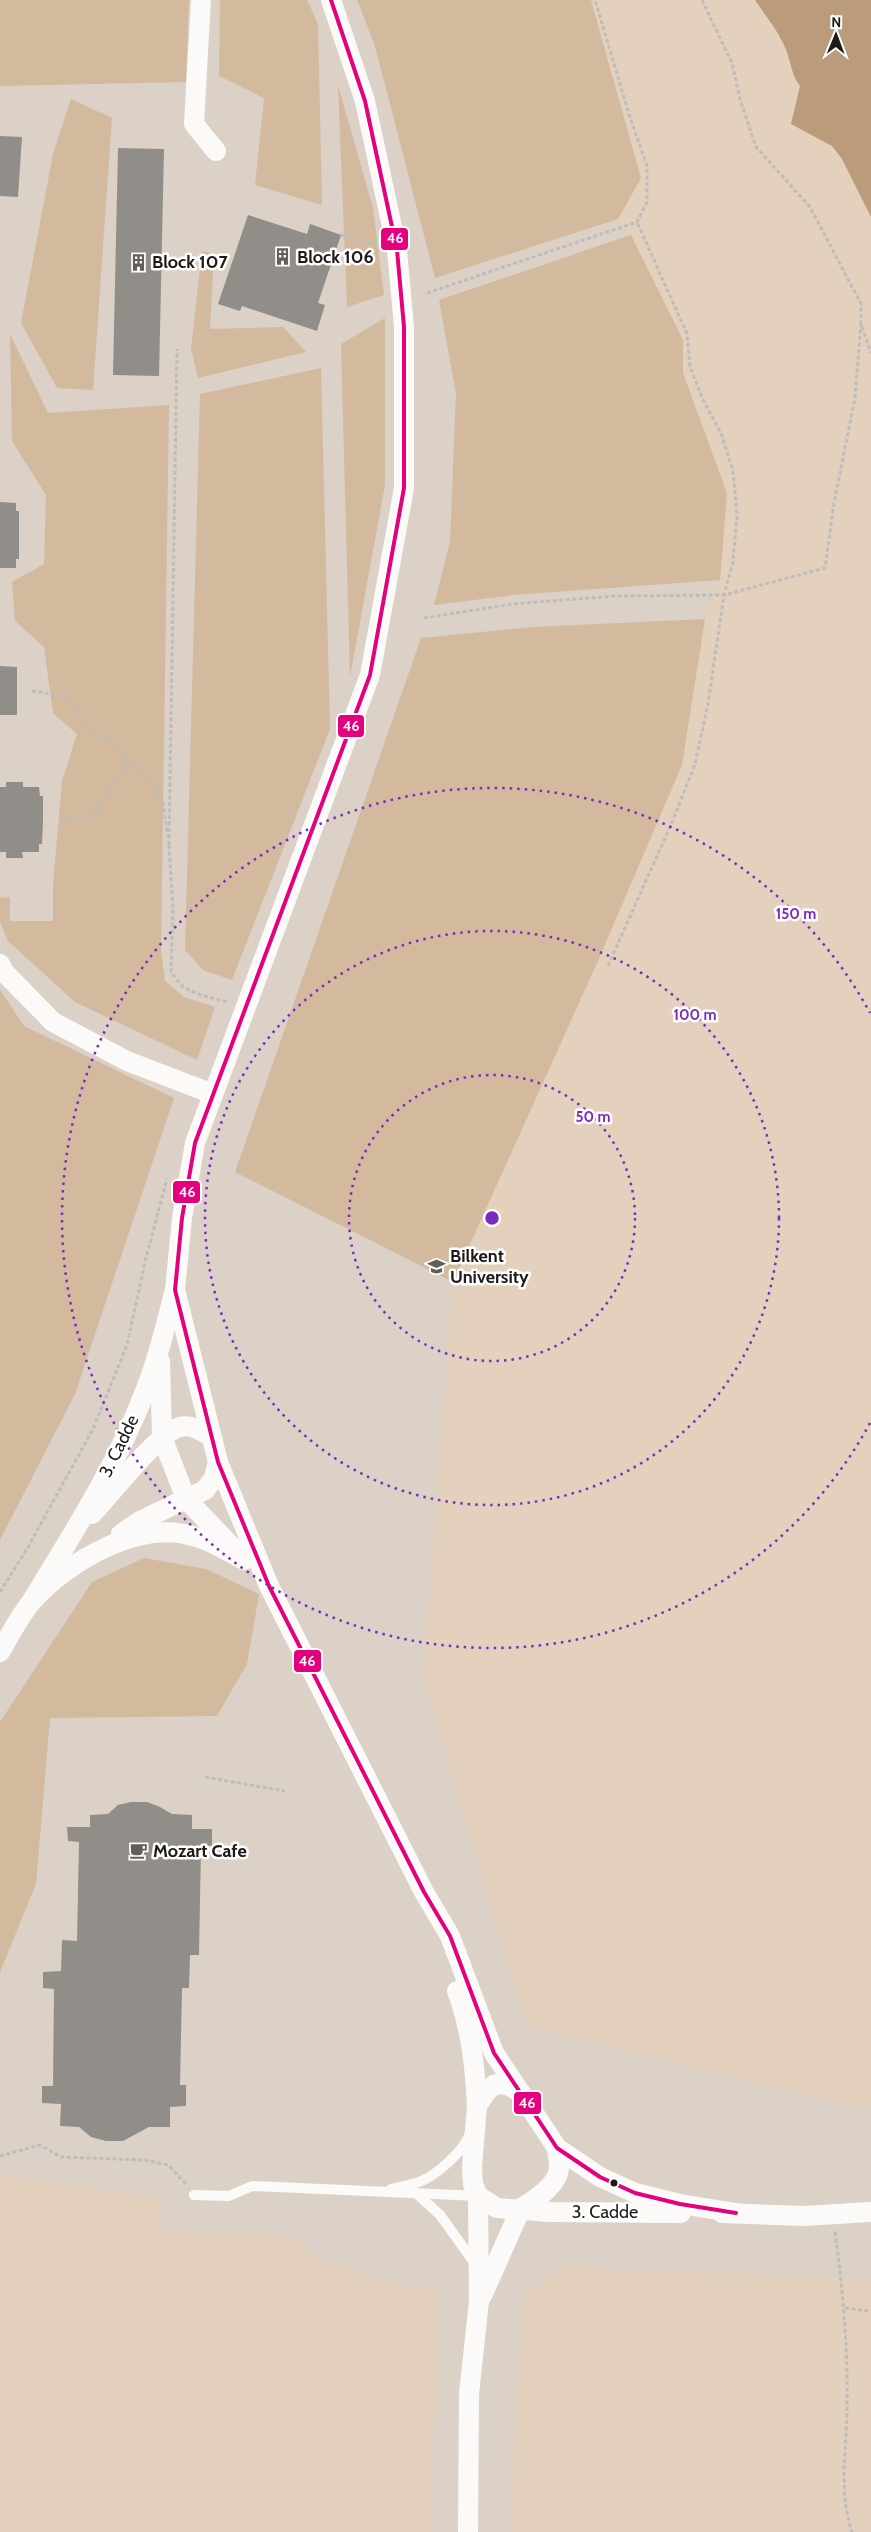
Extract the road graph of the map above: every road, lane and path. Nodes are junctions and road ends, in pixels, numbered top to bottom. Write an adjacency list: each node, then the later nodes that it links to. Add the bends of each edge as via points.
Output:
1 (201, 0): 5 (street, via 194,124)
2 (331, 0): 8 (street, via 365,101)
3 (595, 0): 6 (path, via 647,166 647,202)
4 (702, 0): 10 (path, via 732,63 756,147 810,206 861,304)
5 (216, 151)
6 (637, 222): 9 (path); 13 (path, via 686,334 690,366 702,398 721,433 733,471 737,514 733,562)
7 (341, 235): 8 (path)
8 (397, 250): 21 (street, via 404,327 404,488 370,675)
9 (427, 293)
10 (861, 324): 12 (path); 13 (path, via 855,398 825,568)
11 (176, 349): 18 (path)
12 (871, 353)
13 (724, 596): 14 (path, via 595,597 513,604); 20 (path, via 708,704 695,764)
14 (424, 618)
15 (32, 691): 16 (path, via 66,696 96,736 107,737)
16 (128, 760): 17 (path, via 94,815); 18 (path, via 148,776 163,804)
17 (61, 819)
18 (169, 845): 21 (path, via 173,909 171,972 183,987 224,1000)
19 (0, 964): 22 (street, via 53,1022 127,1061)
20 (608, 966)
21 (243, 1014): 22 (street)
22 (213, 1094): 24 (street, via 195,1143 182,1218)
23 (168, 1176): 34 (path, via 124,1353 93,1429)
24 (175, 1290): 25 (street, 3. Cadde); 26 (street)
25 (160, 1346): 27 (street, 3. Cadde); 30 (street, 3. Cadde, via 142,1400)
26 (210, 1436): 27 (street, 3. Cadde, via 194,1427 179,1427); 28 (street)
27 (162, 1437): 29 (street, 3. Cadde); 30 (street, 3. Cadde)
28 (218, 1462): 29 (street, via 214,1478 205,1490); 33 (street)
29 (186, 1499): 31 (street, via 140,1521); 32 (street, 3. Cadde)
30 (68, 1542): 35 (street, 3. Cadde)
31 (92, 1553): 32 (street, via 146,1534 172,1533 195,1536); 35 (street)
32 (244, 1560): 33 (street, 3. Cadde)
33 (269, 1586): 39 (street)
34 (0, 1592)
35 (32, 1601): 36 (street, 3. Cadde)
36 (0, 1652)
37 (205, 1777): 38 (path)
38 (285, 1791)
39 (424, 1892): 40 (street, via 450,1936 494,2053); 41 (street, via 463,2008 475,2065)
40 (521, 2094): 41 (street, 3. Cadde, via 508,2085 495,2084); 42 (street, 3. Cadde)
41 (477, 2106): 44 (lane, 3. Cadde, via 468,2139 448,2164 420,2182); 47 (street, via 472,2167)
42 (556, 2148): 48 (street, 3. Cadde, via 560,2169 538,2199); 50 (street, 3. Cadde, via 600,2177 635,2194)
43 (0, 2156): 46 (path, via 40,2145 61,2157 168,2165 180,2175)
44 (381, 2191): 45 (lane, 3. Cadde); 46 (lane, 3. Cadde, via 252,2186 229,2196)
45 (416, 2193): 47 (lane, 3. Cadde); 52 (lane, via 440,2215)
46 (194, 2195)
47 (478, 2196): 48 (street, 3. Cadde, via 497,2208); 52 (street)
48 (521, 2208): 50 (street, 3. Cadde, via 550,2212); 53 (street)
49 (871, 2212): 51 (street)
50 (736, 2213): 51 (street)
51 (833, 2214): 54 (path)
52 (479, 2269): 53 (street)
53 (479, 2302): 56 (street, via 469,2394)
54 (845, 2308): 55 (path); 57 (path, via 848,2408 843,2463 846,2514)
55 (871, 2311)
56 (468, 2532)
57 (852, 2532)

